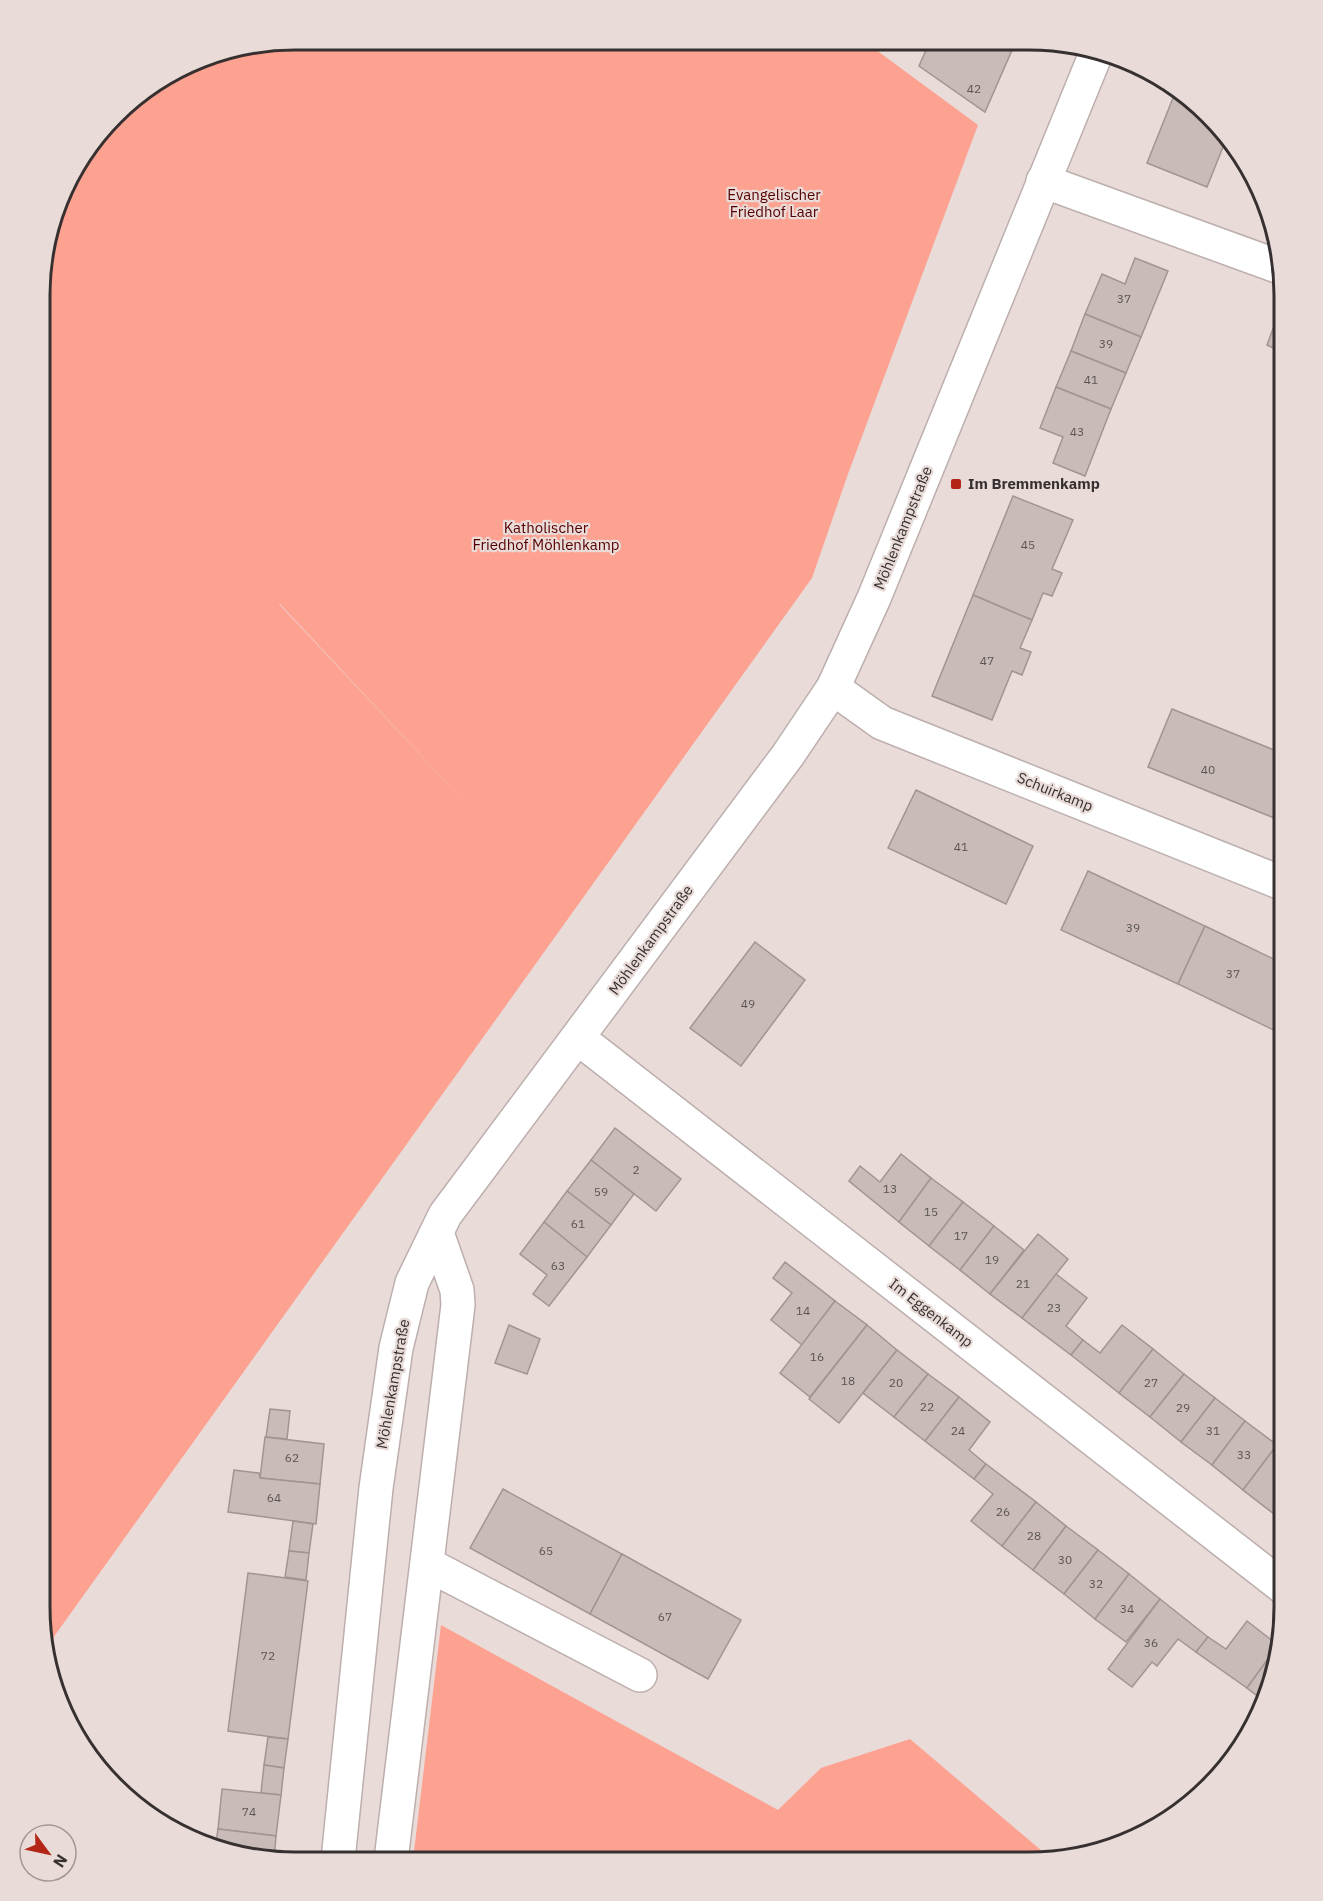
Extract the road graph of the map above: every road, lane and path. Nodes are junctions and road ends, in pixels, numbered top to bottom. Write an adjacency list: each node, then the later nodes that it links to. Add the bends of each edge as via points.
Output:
1 (1094, 59): 2 (street, Möhlenkampstraße)
2 (1043, 181): 3 (street); 4 (street, Möhlenkampstraße, via 874,598)
3 (1271, 264)
4 (833, 688): 5 (street, Schuirkamp, via 882,723); 6 (street, Möhlenkampstraße, via 788,755)
5 (1274, 880)
6 (578, 1038): 7 (street, Möhlenkampstraße, via 445,1215); 9 (street, Im Eggenkamp)
7 (437, 1233): 8 (street, via 457,1290 458,1305); 11 (street, Möhlenkampstraße, via 412,1283 396,1348 376,1488)
8 (427, 1564): 10 (street); 12 (street)
9 (1274, 1580)
10 (640, 1675)
11 (339, 1852)
12 (391, 1852)

